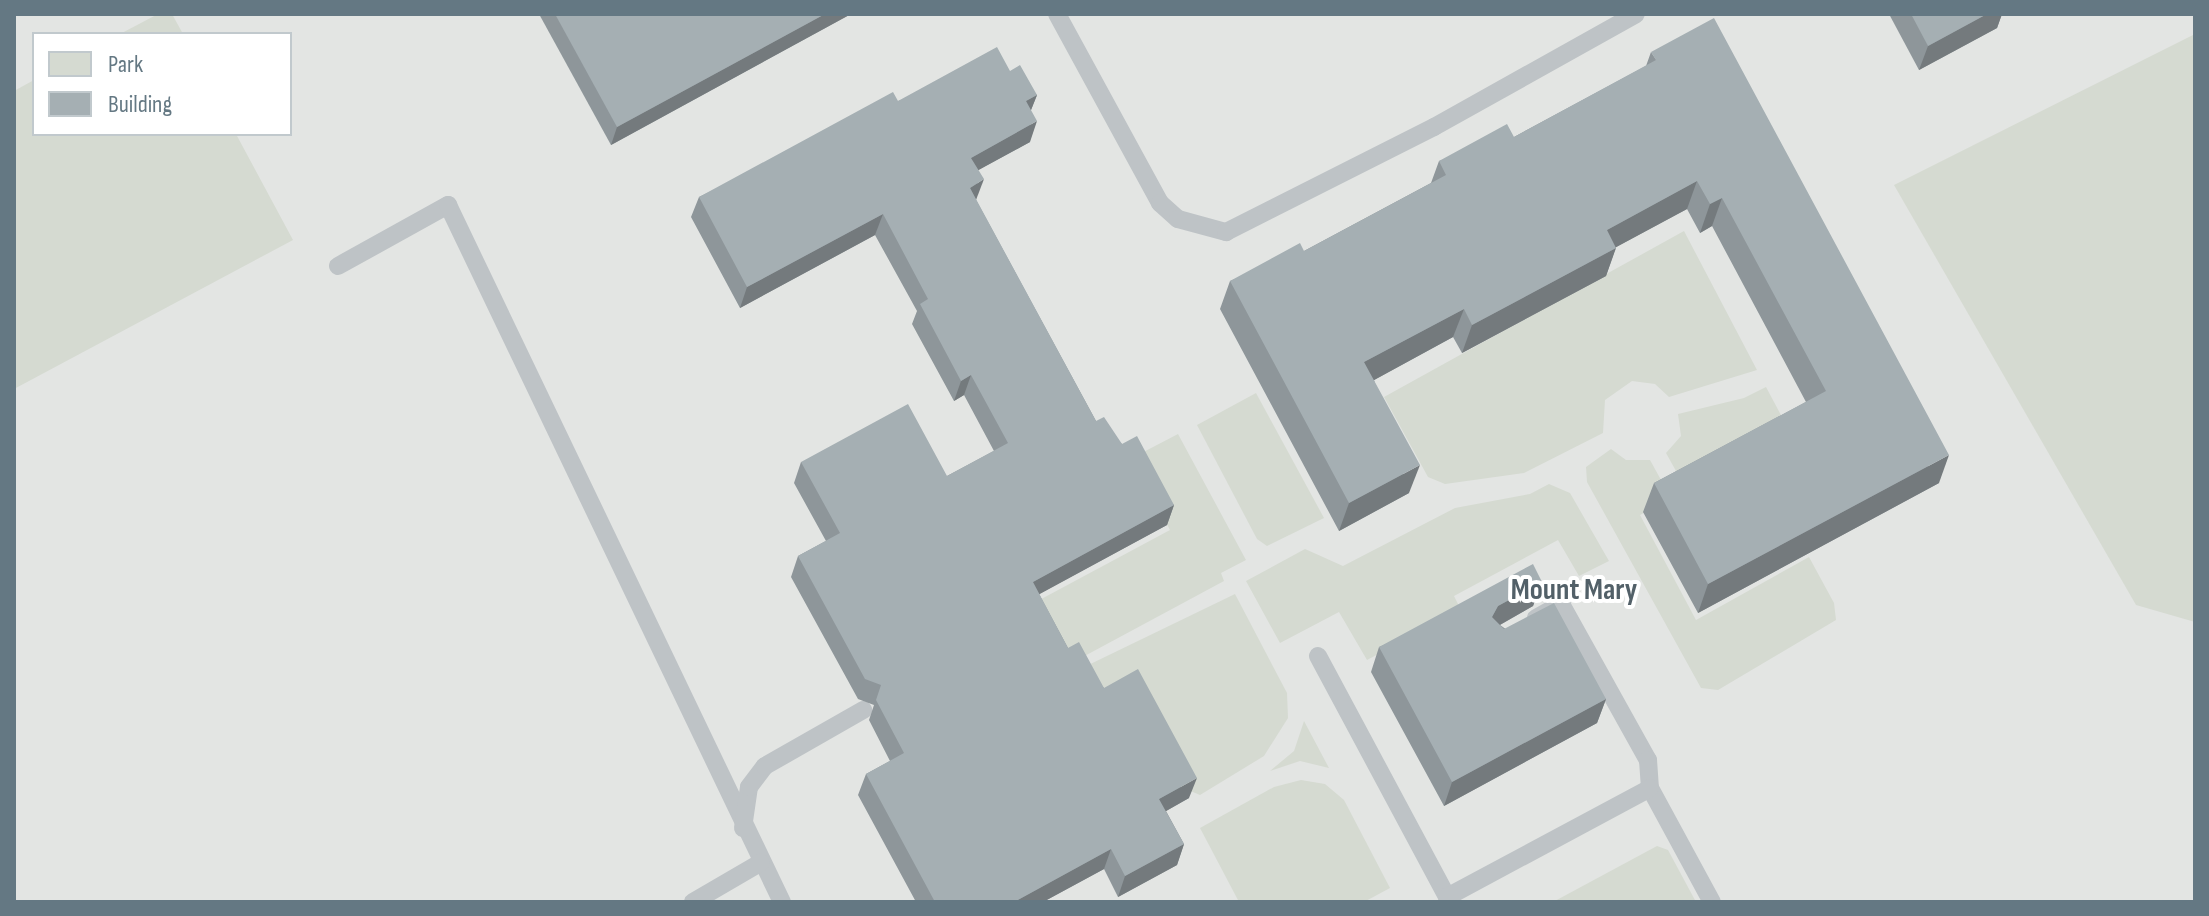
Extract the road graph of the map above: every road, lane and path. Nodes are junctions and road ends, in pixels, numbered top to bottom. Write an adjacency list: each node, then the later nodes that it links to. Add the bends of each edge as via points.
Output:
1 (1057, 14): 2 (lane, via 1160,203 1189,224 1226,232 1447,120)
2 (1636, 14)
3 (338, 266): 8 (lane, via 448,205)
4 (1518, 628): 7 (lane, via 1561,604 1648,760)
5 (1318, 656): 10 (lane)
6 (863, 710): 8 (lane, via 765,766 749,787)
7 (1650, 788): 10 (lane); 13 (lane)
8 (743, 829): 9 (lane)
9 (760, 863): 11 (lane); 12 (lane)
10 (1448, 900)
11 (693, 902)
12 (782, 902)
13 (1712, 902)

